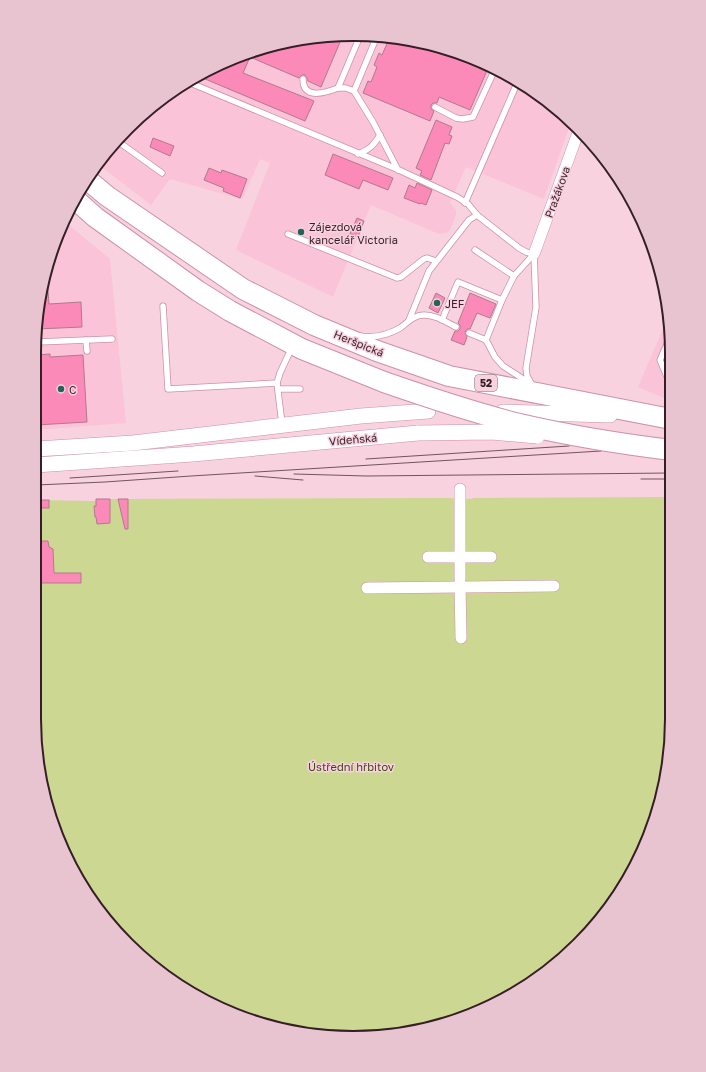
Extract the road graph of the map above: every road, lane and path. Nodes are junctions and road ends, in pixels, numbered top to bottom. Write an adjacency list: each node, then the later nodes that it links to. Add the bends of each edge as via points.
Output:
1 (358, 41): 7 (lane)
2 (374, 42): 8 (lane)
3 (493, 74): 9 (lane, via 473,117 463,120)
4 (303, 79): 7 (lane, via 304,88 315,93)
5 (194, 85): 13 (lane)
6 (515, 87): 18 (lane)
7 (338, 88): 8 (lane)
8 (354, 91): 10 (lane)
9 (435, 107)
10 (380, 135): 13 (lane, via 375,144); 14 (lane)
11 (577, 135): 22 (street, Pražákova)
12 (121, 144): 15 (lane)
13 (358, 154): 14 (lane)
14 (398, 170): 18 (lane)
15 (162, 173)
16 (92, 183): 29 (highway, Heršpická / 52, via 243,289)
17 (80, 203): 38 (highway, via 198,291 230,311)
18 (465, 203): 19 (lane)
19 (477, 215): 22 (lane, via 519,248); 23 (lane, via 469,220)
20 (288, 234): 23 (lane, via 397,278 402,277 424,259)
21 (474, 250): 24 (lane)
22 (534, 254): 24 (lane); 43 (lane, via 536,307 526,368)
23 (436, 261): 27 (lane, via 424,282)
24 (514, 276): 25 (lane)
25 (502, 300): 28 (lane, via 458,282); 36 (lane)
26 (163, 306): 42 (lane, via 168,389)
27 (409, 320): 28 (lane, via 424,315); 33 (lane, via 397,330 386,334)
28 (442, 320): 31 (lane)
29 (314, 325): 30 (lane); 48 (highway, Heršpická / 52, via 377,351 449,376)
30 (336, 327)
31 (456, 327)
32 (469, 333): 36 (lane)
33 (353, 334)
34 (112, 339): 35 (lane)
35 (86, 340): 37 (lane); 40 (lane)
36 (486, 340): 43 (lane, via 503,366)
37 (42, 342)
38 (294, 344): 42 (lane); 54 (highway, bridge, via 384,382 439,401 524,425)
39 (665, 349): 41 (lane, via 660,360)
40 (87, 351)
41 (665, 372)
42 (278, 383): 45 (lane)
43 (531, 384): 44 (lane)
44 (538, 386)
45 (278, 389): 46 (lane); 53 (lane)
46 (300, 389)
47 (590, 397): 48 (lane)
48 (608, 406): 51 (highway, Heršpická / 52)
49 (428, 411): 53 (main road, Vídeňská)
50 (502, 412): 52 (main road)
51 (665, 418)
52 (665, 419)
53 (282, 426): 56 (main road, Vídeňská, via 133,443)
54 (633, 445): 55 (highway, Vídeňská, bridge); 57 (main road, Vídeňská, bridge, via 599,444 529,434 418,433)
55 (665, 449)
56 (41, 450)
57 (41, 465)
58 (460, 489): 60 (street)
59 (428, 557): 60 (street)
60 (460, 557): 61 (street); 62 (street)
61 (491, 557)
62 (460, 583): 63 (street); 64 (street); 65 (street)
63 (554, 586)
64 (367, 588)
65 (461, 638)

